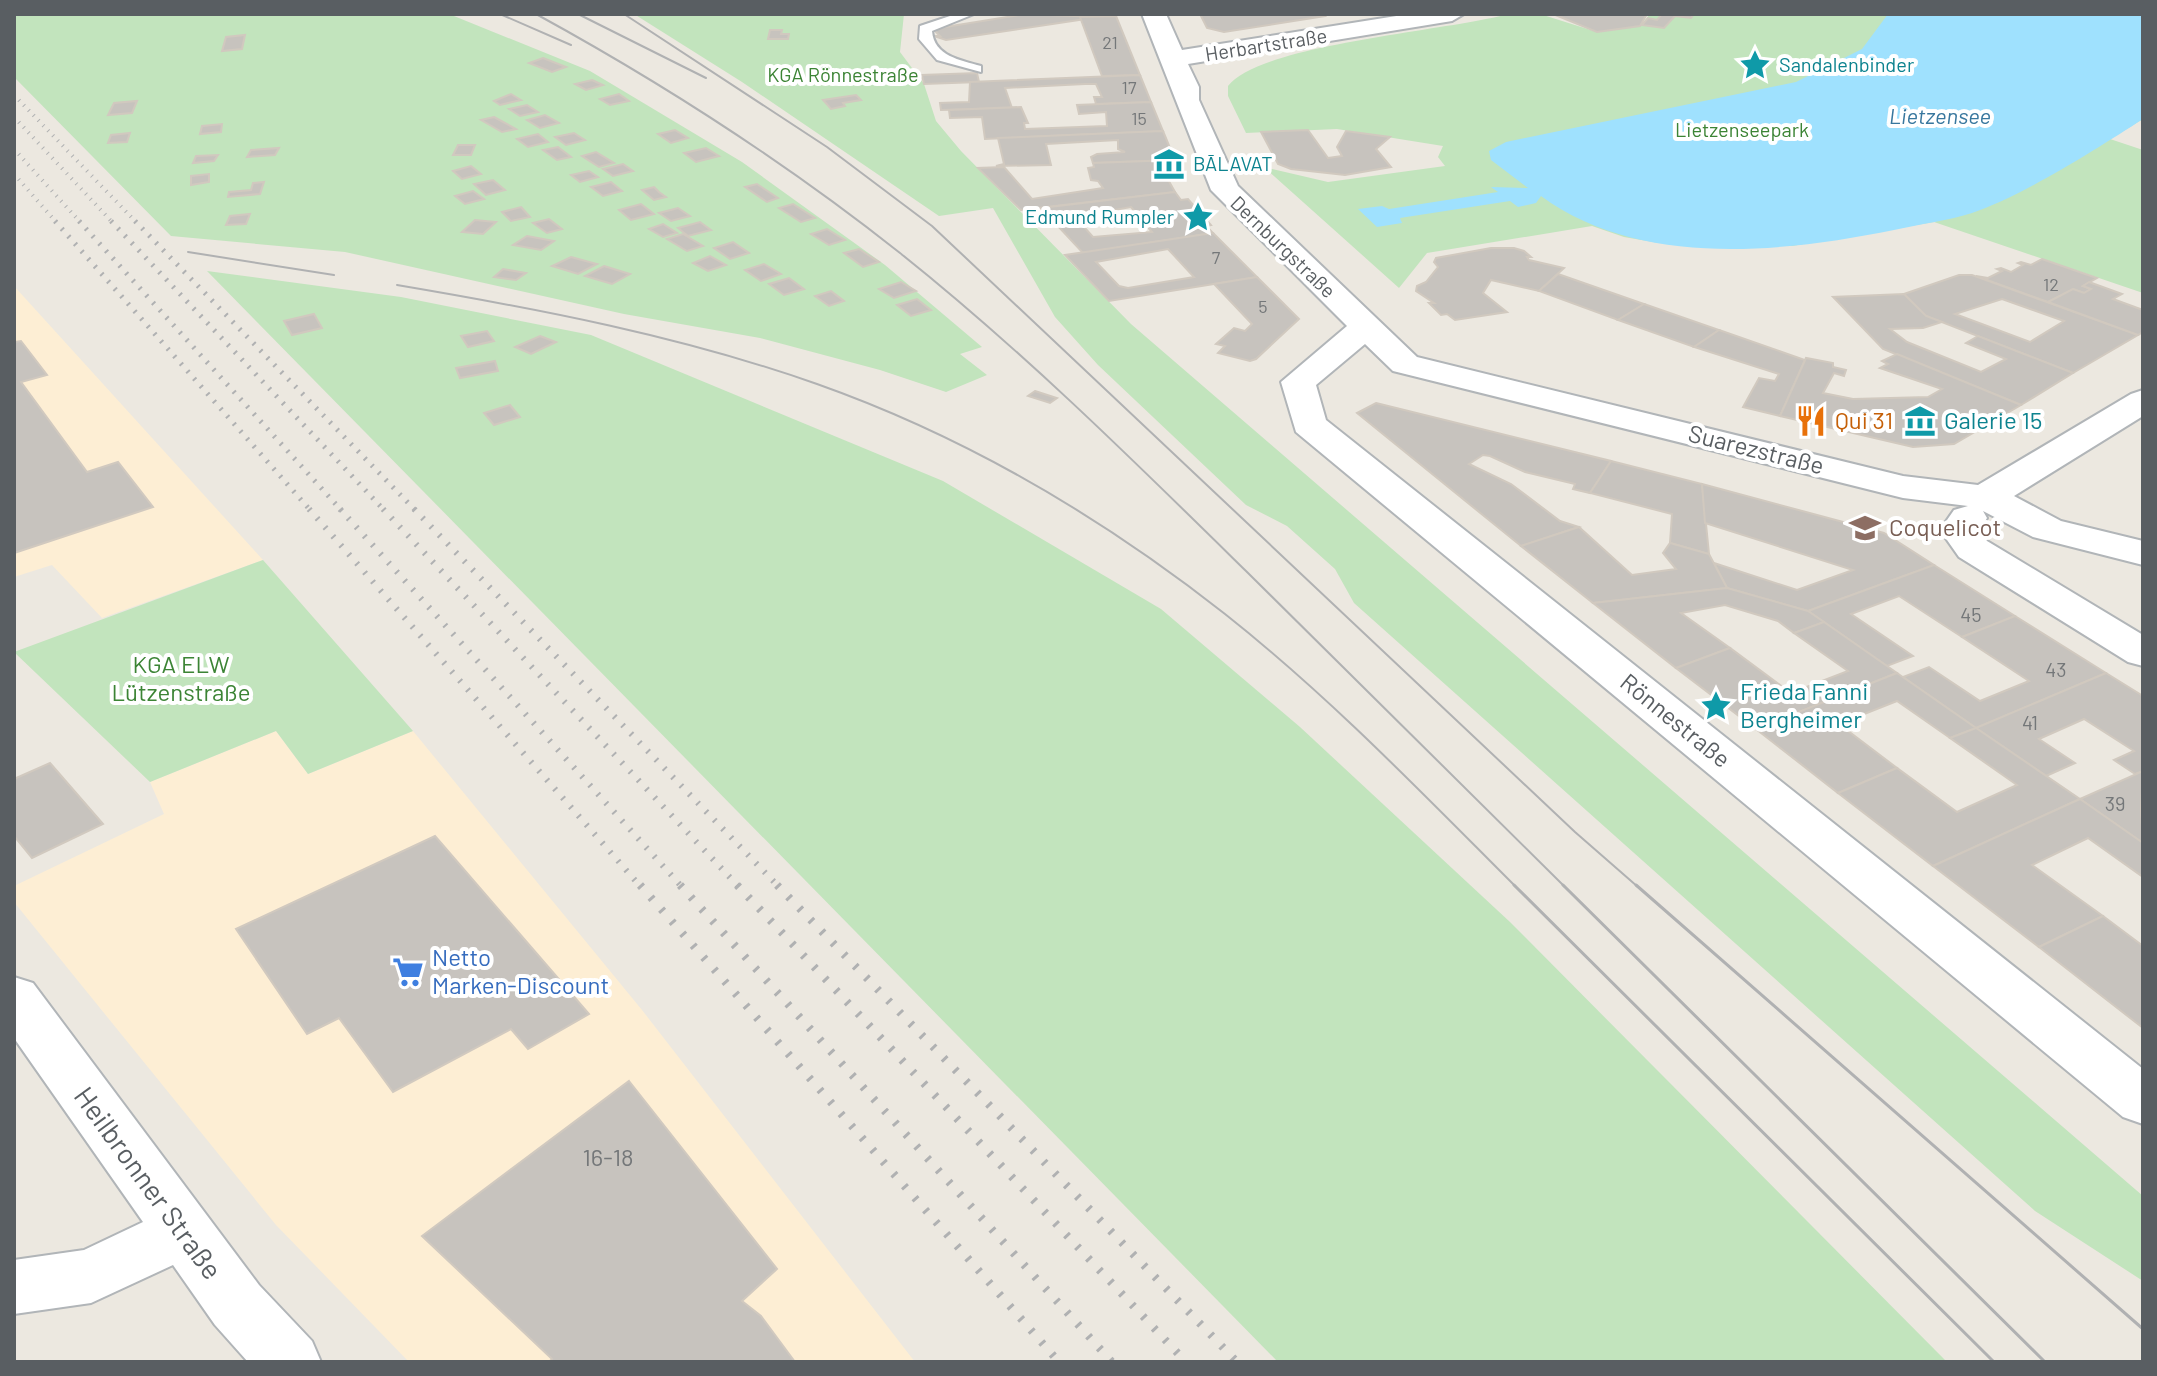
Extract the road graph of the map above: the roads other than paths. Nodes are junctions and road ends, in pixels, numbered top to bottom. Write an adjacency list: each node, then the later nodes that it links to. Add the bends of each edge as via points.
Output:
1 (968, 14): 5 (lane, via 925,29 925,38 937,56)
2 (1154, 14): 4 (street, Dernburgstraße)
3 (1452, 14): 4 (street, Herbartstraße)
4 (1174, 59): 6 (street, Dernburgstraße, via 1225,190)
5 (976, 69)
6 (1370, 331): 8 (street, Suarezstraße, via 1405,364 1919,490 1948,490); 12 (street, Rönnestraße, via 1298,382 1309,424)
7 (2143, 401): 8 (street)
8 (1976, 508): 9 (street, Suarezstraße, via 2006,506 2047,529); 10 (street, via 1960,530 1973,549)
9 (2143, 553)
10 (2143, 653)
11 (14, 997): 13 (street, Heilbronner Straße)
12 (2143, 1101)
13 (182, 1232): 14 (street, via 91,1276); 15 (street, Heilbronner Straße)
14 (14, 1287)
15 (289, 1362)

